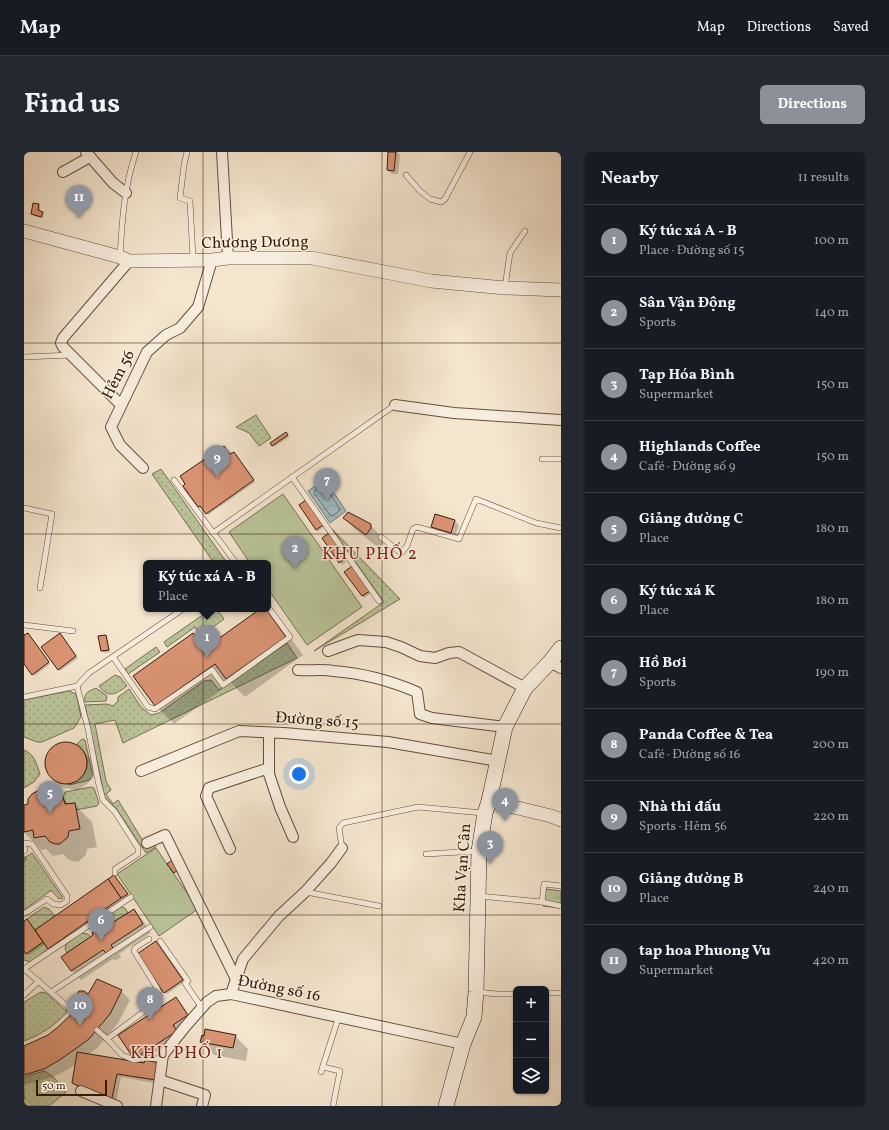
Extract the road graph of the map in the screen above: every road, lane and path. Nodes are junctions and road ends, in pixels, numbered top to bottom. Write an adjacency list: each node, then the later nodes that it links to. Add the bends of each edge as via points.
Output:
1 (136, 152): 8 (lane)
2 (187, 152): 13 (lane, via 180,198 190,201)
3 (222, 152): 11 (street)
4 (470, 152): 7 (lane, via 445,199 440,202 430,199)
5 (88, 155): 6 (street); 8 (street, via 113,183)
6 (63, 172)
7 (406, 175)
8 (126, 193): 12 (lane, via 122,211)
9 (24, 231): 12 (street, Chương Dương)
10 (525, 231): 15 (lane, via 510,253)
11 (228, 258): 14 (street, Chương Dương); 15 (street, Chương Dương, via 312,258 431,281)
12 (124, 259): 13 (street, Chương Dương); 17 (street, via 63,338 63,347)
13 (193, 260): 14 (street, Chương Dương)
14 (212, 260): 19 (street, Hẻm 56, via 198,307 180,328 166,335 147,352)
15 (505, 288): 16 (street, Chương Dương)
16 (561, 290)
17 (72, 355): 18 (lane); 19 (street)
18 (24, 357)
19 (121, 405): 24 (street, Hẻm 56, via 111,427 120,445)
20 (395, 405): 21 (street, via 454,413); 25 (lane)
21 (561, 420)
22 (542, 459): 23 (lane)
23 (561, 459)
24 (143, 468)
25 (292, 477): 29 (lane); 33 (lane)
26 (174, 480): 29 (lane)
27 (24, 508): 32 (lane, via 52,514)
28 (561, 528): 30 (lane, via 536,523 476,499 459,539 417,526 401,553)
29 (213, 533): 31 (lane)
30 (381, 537)
31 (234, 560)
32 (40, 588)
33 (379, 601)
34 (271, 611): 40 (lane, via 290,637 223,685 212,670 155,709 148,707)
35 (179, 612): 40 (lane)
36 (24, 625): 37 (lane)
37 (73, 631)
38 (561, 648): 41 (main road, Kha Vạn Cân)
39 (328, 652): 44 (street, via 358,640 386,642 420,656 435,658 460,652)
40 (113, 657): 43 (lane, via 89,673)
41 (556, 665): 44 (main road, Kha Vạn Cân)
42 (298, 670): 46 (street, via 331,670 384,680 417,692 420,714 432,718)
43 (77, 686): 45 (lane); 62 (lane, via 103,800 115,812 138,848 138,854 116,869)
44 (525, 688): 46 (main road, Kha Vạn Cân)
45 (24, 696)
46 (505, 727): 48 (main road, Kha Vạn Cân)
47 (269, 733): 48 (street, Đường số 15, via 388,742); 49 (street); 50 (street, Đường số 15, via 239,730)
48 (498, 761): 51 (main road, Kha Vạn Cân)
49 (269, 768): 53 (street, via 278,801); 58 (street, via 209,788 206,796)
50 (141, 771)
51 (487, 807): 52 (street, via 551,816); 57 (lane, via 418,807 343,823 339,828); 60 (main road, Kha Vạn Cân)
52 (561, 820)
53 (293, 837)
54 (24, 843): 70 (lane, via 32,844 67,896 67,901 61,906 47,899)
55 (147, 843): 75 (street, via 165,836)
56 (24, 847): 59 (lane)
57 (342, 848): 64 (street)
58 (230, 849)
59 (24, 851)
60 (479, 851): 61 (lane); 65 (main road, Kha Vạn Cân)
61 (426, 854)
62 (115, 873)
63 (561, 886): 67 (lane, via 544,884)
64 (305, 892): 68 (lane); 75 (street, via 279,916 243,959)
65 (478, 896): 67 (lane); 78 (main road, Kha Vạn Cân)
66 (131, 897): 74 (lane)
67 (542, 902): 69 (lane)
68 (379, 906)
69 (561, 906)
70 (24, 914)
71 (150, 927): 77 (lane)
72 (149, 938): 88 (lane, via 134,951 157,988 159,998)
73 (160, 940): 84 (lane, via 188,981 185,983)
74 (24, 969): 76 (lane)
75 (236, 979): 81 (street)
76 (39, 981): 77 (lane); 83 (lane)
77 (52, 992): 85 (lane)
78 (476, 992): 82 (lane); 89 (main road, Kha Vạn Cân, via 474,1017)
79 (549, 993): 80 (lane)
80 (561, 993)
81 (231, 994): 84 (street, Đường số 16, via 216,996); 86 (street, Đường số 16)
82 (513, 994)
83 (24, 995)
84 (202, 1008): 90 (street, Đường số 16)
85 (74, 1012)
86 (339, 1016): 89 (street, Đường số 16); 96 (lane, via 322,1069 340,1071)
87 (97, 1030): 88 (lane)
88 (107, 1039): 90 (lane, via 122,1056 134,1060 160,1059)
89 (463, 1044): 97 (main road, Kha Vạn Cân)
90 (163, 1055): 91 (street)
91 (160, 1080): 94 (street); 95 (street, via 205,1095)
92 (81, 1091): 93 (street)
93 (117, 1106)
94 (156, 1106)
95 (202, 1106)
96 (332, 1106)
97 (446, 1106)

